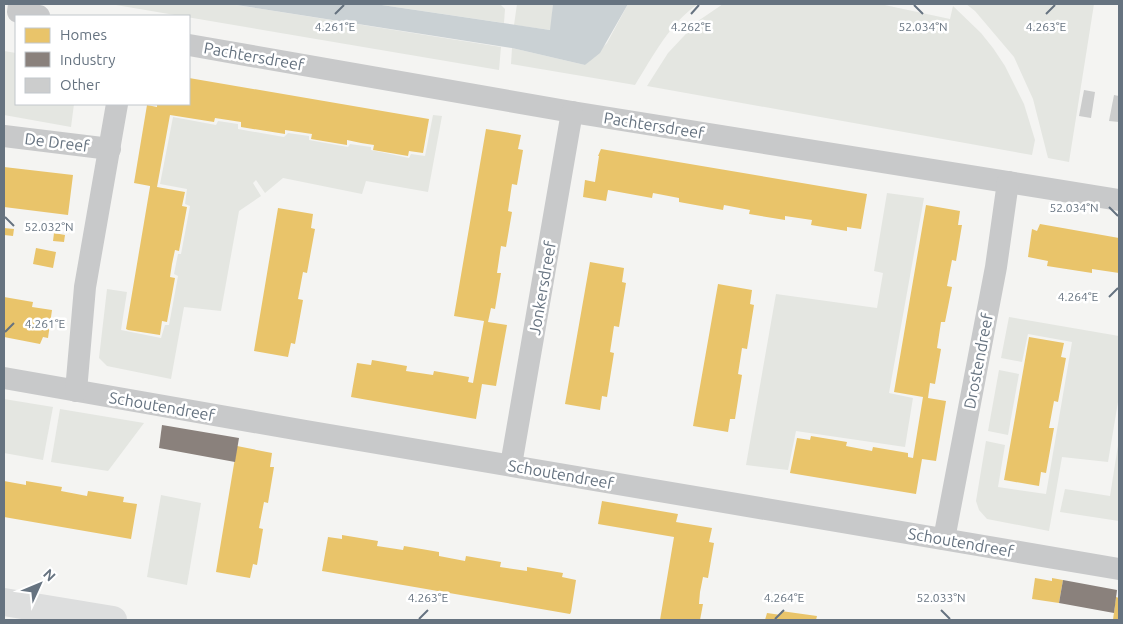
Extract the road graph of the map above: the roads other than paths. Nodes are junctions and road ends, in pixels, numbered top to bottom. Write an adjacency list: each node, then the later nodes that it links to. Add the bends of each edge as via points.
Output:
1 (19, 4): 2 (street, via 18,12)
2 (34, 15)
3 (190, 45): 5 (street, Pachtersdreef)
4 (117, 105): 7 (street, De Dreef)
5 (572, 112): 8 (street, Pachtersdreef); 12 (street, Jonkersdreef)
6 (4, 136): 7 (street, De Dreef)
7 (110, 149): 11 (street, De Dreef, via 86,287)
8 (1008, 182): 9 (street, Pachtersdreef); 13 (street, Drostendreef, via 996,267)
9 (1119, 200)
10 (4, 378): 11 (street, Schoutendreef)
11 (76, 391): 12 (street, Schoutendreef)
12 (511, 465): 13 (street, Schoutendreef)
13 (944, 540): 14 (street, Schoutendreef)
14 (1119, 569)
15 (4, 602): 16 (main road)
16 (113, 620)

